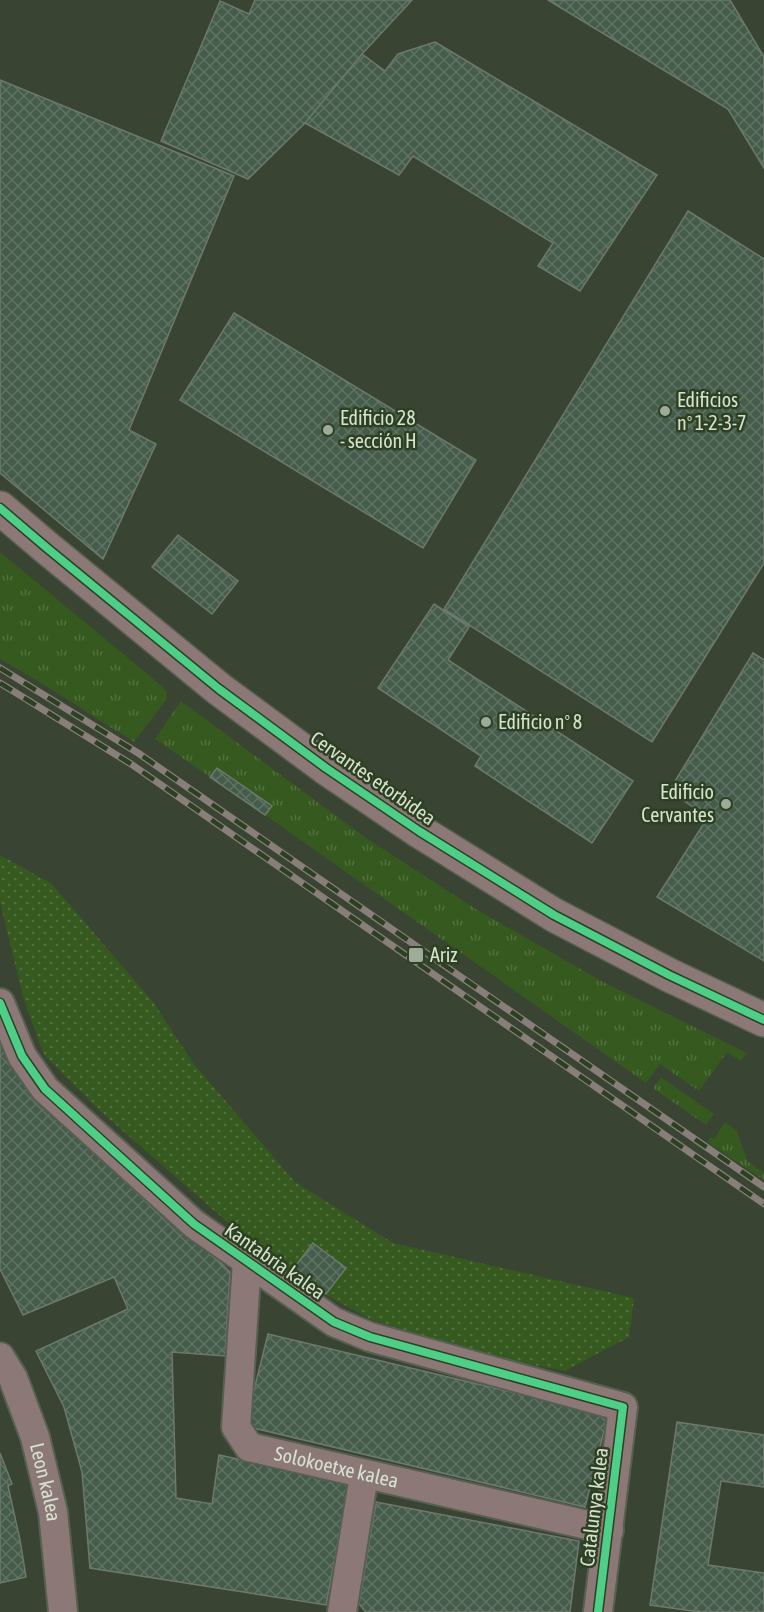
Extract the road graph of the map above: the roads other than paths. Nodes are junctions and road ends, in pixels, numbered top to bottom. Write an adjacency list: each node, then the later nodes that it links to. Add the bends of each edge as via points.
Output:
1 (0, 508): 3 (street, Cervantes etorbidea, via 219,689 419,831 554,915)
2 (0, 1003): 4 (street, Kantabria kalea, via 22,1056 45,1089 194,1224)
3 (764, 1020)
4 (247, 1262): 6 (street, Kantabria kalea, via 334,1322 370,1337); 7 (street, Solokoetxe kalea, via 236,1427 249,1447)
5 (0, 1357): 9 (street, Leon kalea, via 13,1378 35,1437 53,1512)
6 (623, 1407): 8 (street, Catalunya kalea)
7 (364, 1474): 8 (street, Solokoetxe kalea); 10 (street)
8 (609, 1530): 11 (street, Catalunya kalea)
9 (63, 1612)
10 (342, 1612)
11 (598, 1612)

